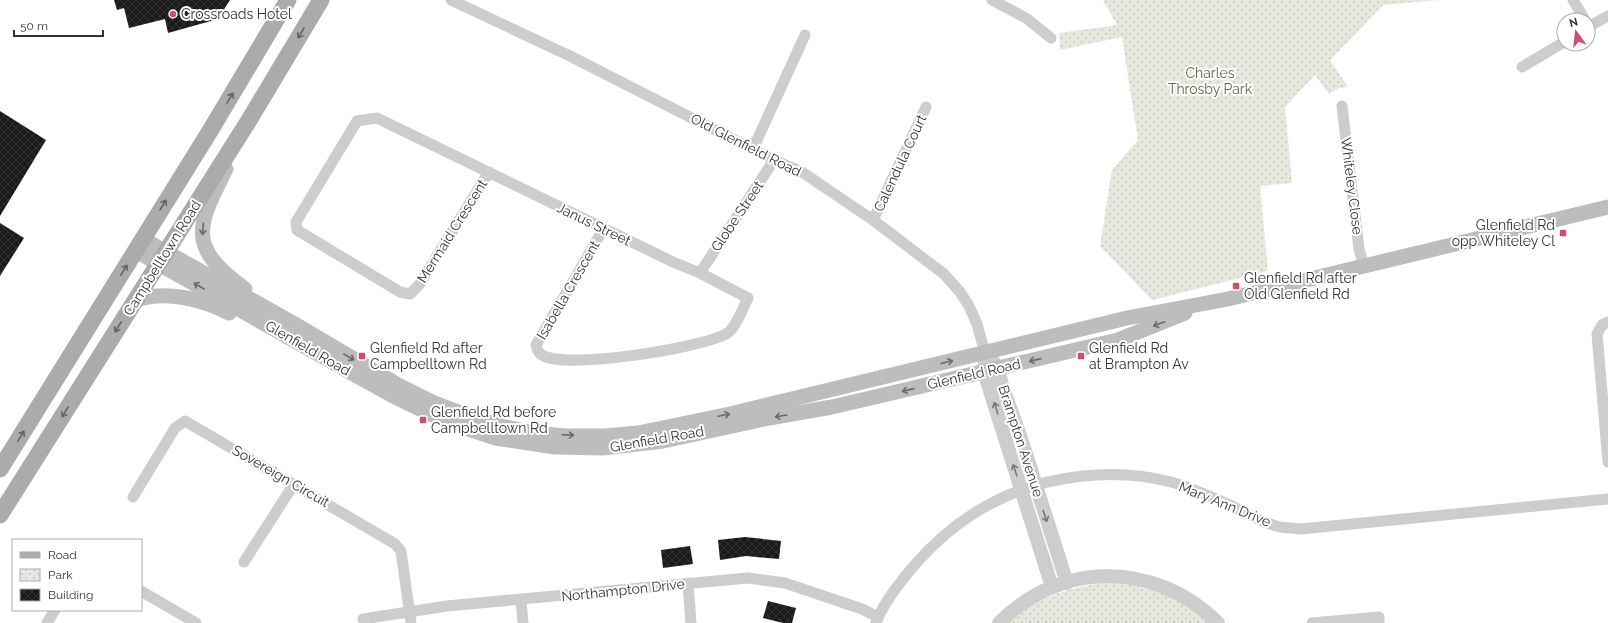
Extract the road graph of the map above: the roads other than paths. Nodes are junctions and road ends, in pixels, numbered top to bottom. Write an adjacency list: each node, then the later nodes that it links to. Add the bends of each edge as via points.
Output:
1 (288, 0): 22 (main road, Campbelltown Road, one-way to 1)
2 (321, 0): 15 (main road, Campbelltown Road, one-way to 15)
3 (451, 0): 16 (street, Old Glenfield Road, via 570,56)
4 (992, 0): 10 (street, via 1026,18)
5 (1573, 0): 6 (street)
6 (1580, 12)
7 (1608, 16): 8 (street)
8 (1596, 21)
9 (805, 35): 16 (street)
10 (1051, 38)
11 (1556, 47): 12 (street)
12 (1522, 67)
13 (926, 106): 20 (street, Calendula Court)
14 (1342, 106): 24 (street, Whiteley Close)
15 (251, 117): 23 (main road, Campbelltown Road); 29 (main road, one-way to 29, via 207,208 203,238 214,262 240,285)
16 (753, 149): 17 (street, Old Glenfield Road)
17 (774, 160): 20 (street, Old Glenfield Road, via 802,172); 25 (street, Globe Street)
18 (489, 172): 18 (street, Mermaid Crescent, via 377,118 363,119 358,122 296,222 297,230 400,292 410,294 420,285); 21 (street, Janus Street)
19 (1608, 207): 24 (main road, Glenfield Road)
20 (873, 220): 30 (street, Old Glenfield Road, via 944,274 960,292 970,306)
21 (604, 228): 25 (street, Janus Street); 25 (street, Isabella Crescent, via 536,345 538,352 543,356 572,361 636,356 713,339 727,333 732,329 748,298)
22 (139, 245): 23 (main road, Glenfield Road); 34 (main road, Campbelltown Road, one-way to 22)
23 (162, 258): 26 (main road, Campbelltown Road); 29 (main road, Glenfield Road); 32 (main road, Glenfield Road, one-way to 23)
24 (1364, 266): 27 (main road, Glenfield Road)
25 (700, 273)
26 (136, 300): 32 (main road, via 155,295 171,296 217,307 311,359); 40 (main road, Campbelltown Road, one-way to 40)
27 (1208, 303): 30 (main road, Glenfield Road, via 1127,318); 31 (main road, Glenfield Road, one-way to 31, via 1118,340)
28 (1608, 322): 33 (street, via 1602,325 1597,334)
29 (293, 323): 30 (main road, Glenfield Road, one-way to 30, via 398,385 468,416 533,433 565,436 638,433 730,414)
30 (985, 353): 31 (street, Brampton Avenue, via 997,366)
31 (991, 370): 32 (main road, Glenfield Road, one-way to 32, via 832,407 662,441 603,448 555,447 495,438 447,422); 36 (street, Brampton Avenue); 37 (street, Brampton Avenue, one-way to 31)
32 (355, 375)
33 (1608, 462)
34 (0, 469)
35 (294, 484): 38 (street, Sovereign Circuit, via 185,421 175,428); 41 (street); 48 (street, Sovereign Circuit, via 395,544 401,551)
36 (1036, 486): 37 (street, Mary Ann Drive); 39 (street, Mary Ann Drive, via 1066,479 1108,475 1154,479 1200,492 1280,526 1301,529); 43 (street, Brampton Avenue, one-way to 43)
37 (1022, 490): 44 (street, Brampton Avenue); 50 (street, Mary Ann Drive, via 980,510 941,539 900,583)
38 (132, 497)
39 (1608, 499)
40 (0, 515)
41 (244, 562)
42 (688, 583): 46 (street, Northampton Drive); 50 (street, Northampton Drive, via 730,578 763,579 862,609); 54 (street)
43 (1066, 583): 44 (street); 56 (street, via 1103,576 1135,578 1183,595)
44 (1052, 587): 55 (street, via 1026,601)
45 (142, 592): 52 (street)
46 (521, 600): 48 (street, Northampton Drive, via 447,606); 53 (street)
47 (54, 611): 51 (street)
48 (411, 617): 49 (street, Northampton Drive)
49 (363, 619)
50 (877, 620)
51 (47, 623)
52 (196, 623)
53 (523, 623)
54 (692, 623)
55 (999, 623)
56 (1218, 623)
57 (1312, 623): 58 (street, via 1379,617)
58 (1380, 623)

